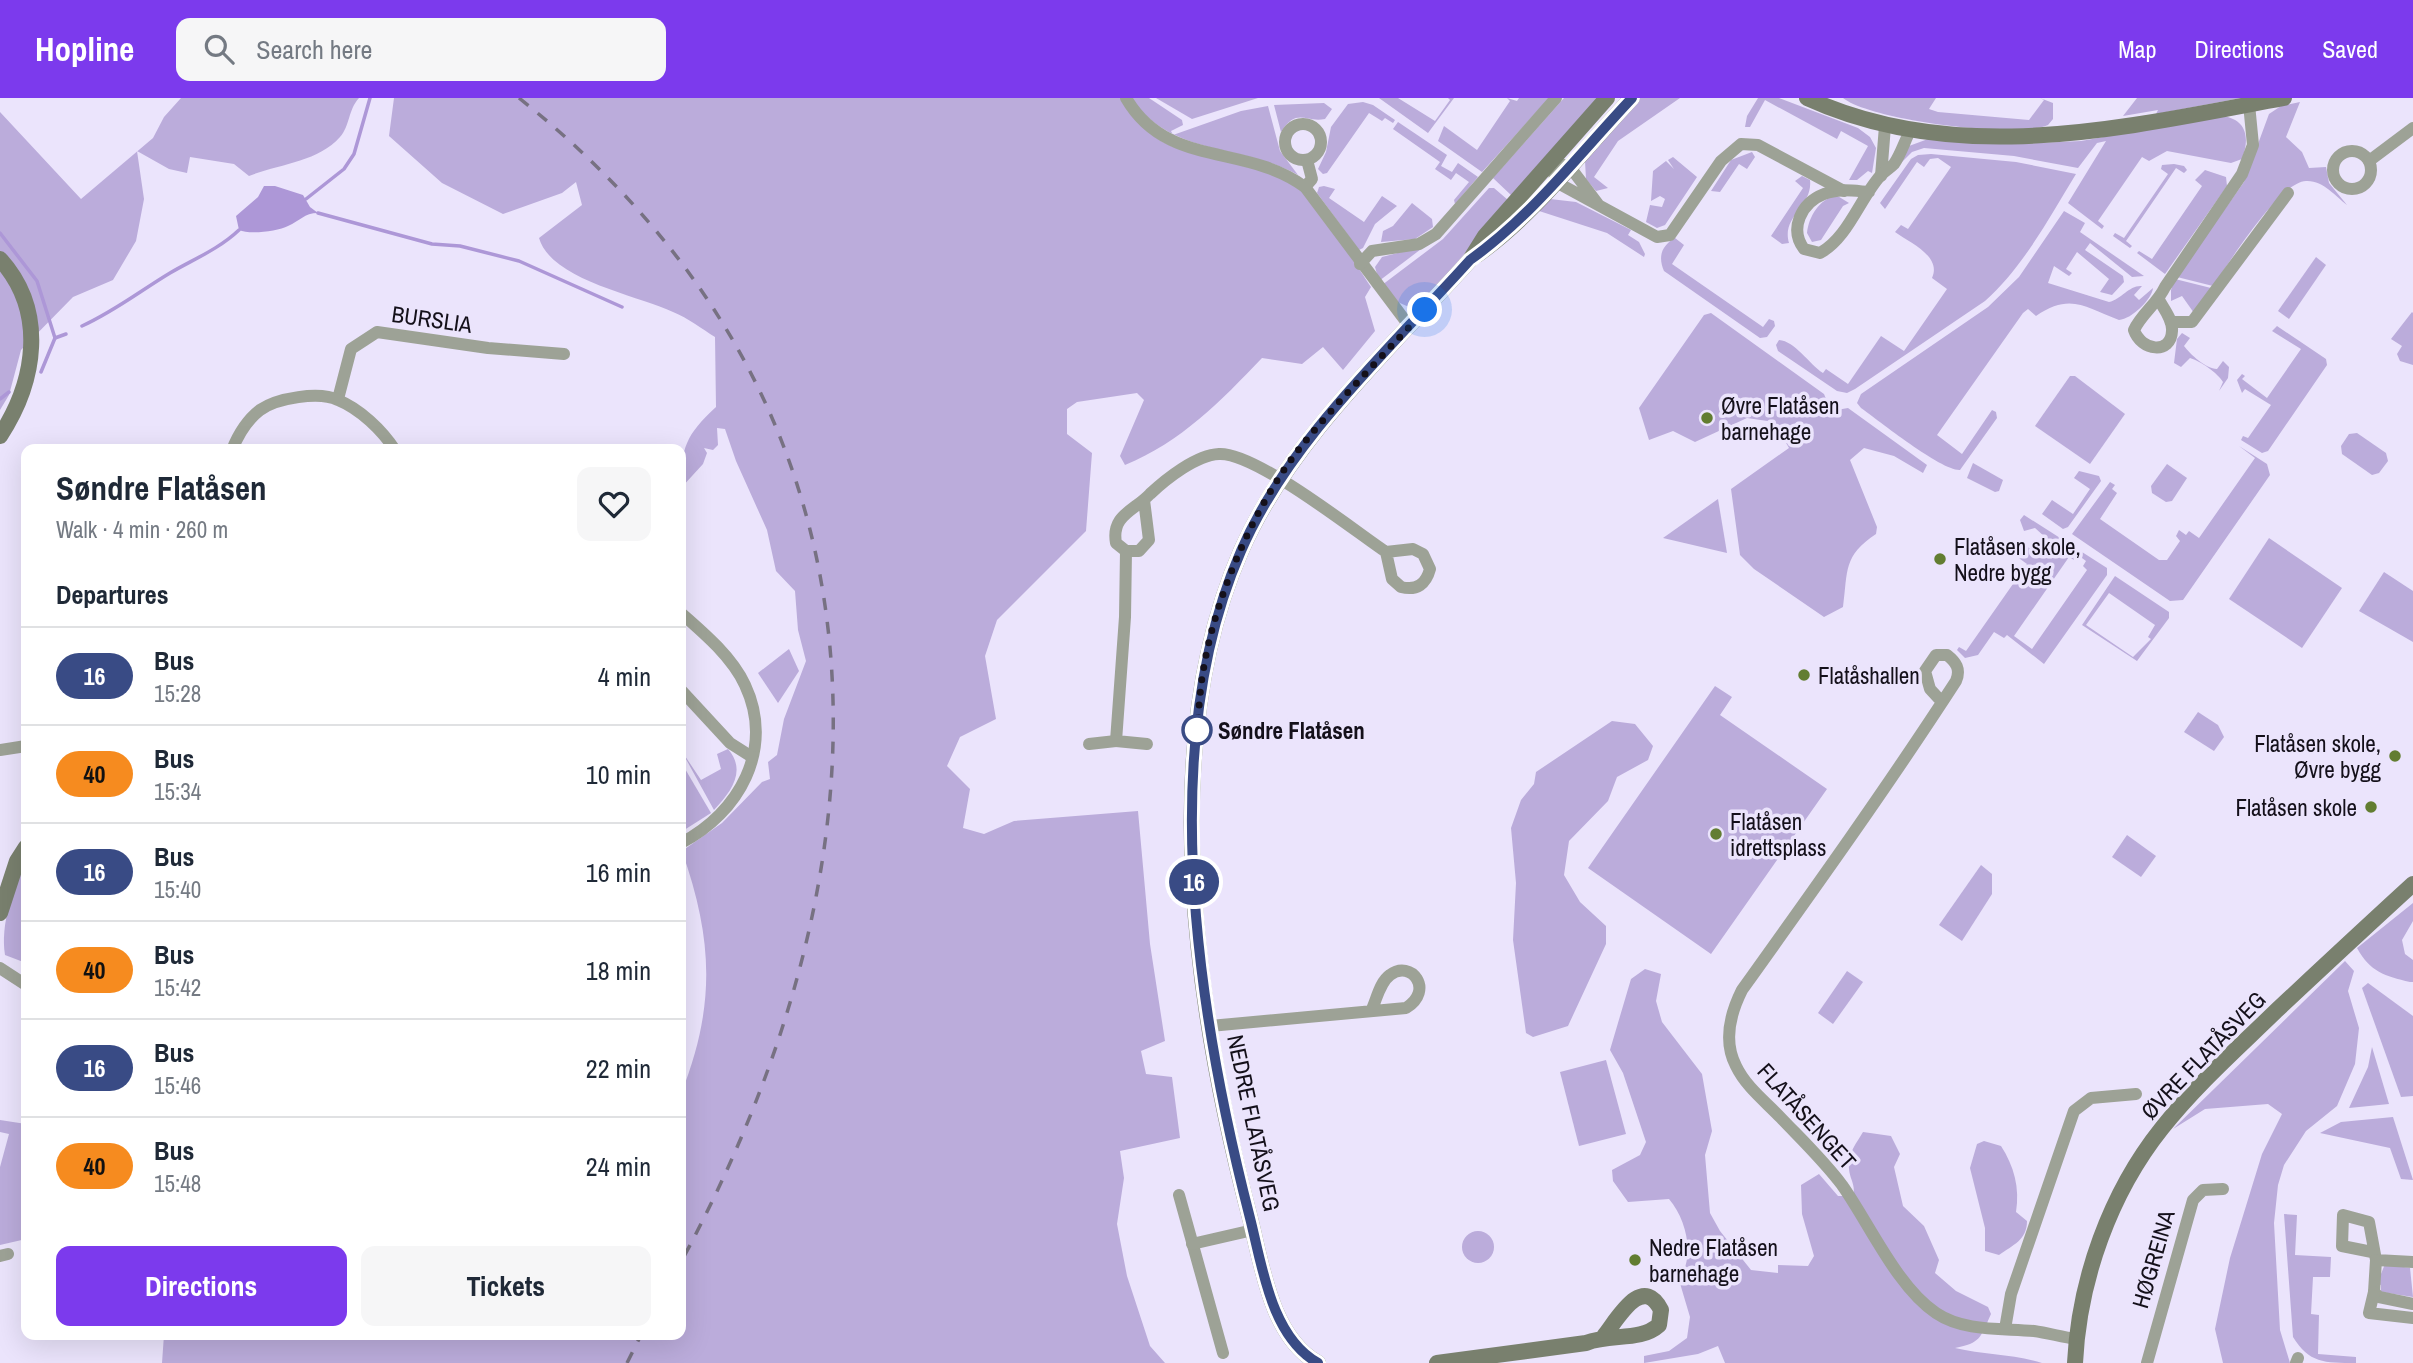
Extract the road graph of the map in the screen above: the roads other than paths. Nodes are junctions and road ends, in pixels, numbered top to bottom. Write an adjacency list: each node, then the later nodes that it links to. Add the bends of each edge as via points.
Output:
1 (1126, 98): 17 (street, via 1147,127 1165,139 1259,162)
2 (1556, 98): 23 (street, via 1436,234 1419,244 1372,251)
3 (1607, 98): 12 (street, NEDRE FLATÅSVEG)
4 (1632, 98): 14 (street, NEDRE FLATÅSVEG)
5 (1807, 98): 8 (street)
6 (2284, 98): 7 (street)
7 (2249, 104): 10 (street, via 2150,123 2033,137); 24 (street, via 2253,145 2242,174)
8 (1885, 125): 10 (street); 15 (street)
9 (2413, 128): 13 (street)
10 (1911, 129): 15 (street, via 1893,165)
11 (1307, 160): 17 (street, via 1312,179)
12 (1551, 162): 14 (street); 16 (street, NEDRE FLATÅSVEG); 16 (street)
13 (2369, 162)
14 (1570, 167): 16 (street, NEDRE FLATÅSVEG); 21 (street)
15 (1881, 176): 19 (street)
16 (1544, 186): 21 (street); 26 (street, NEDRE FLATÅSVEG)
17 (1305, 187): 23 (street)
18 (1844, 191): 19 (street); 19 (street, via 1825,193 1811,201 1799,218 1797,231 1804,249 1820,253 1829,248); 21 (street, via 1758,145 1741,144 1721,161 1670,235 1647,234)
19 (1870, 192)
20 (2288, 193): 25 (street, via 2192,322)
21 (1598, 204)
22 (0, 259): 29 (street, via 22,290 32,332 22,393)
23 (1360, 264): 26 (street)
24 (2159, 300): 25 (street); 25 (street, via 2139,318 2134,330 2137,340 2158,348 2172,334)
25 (2171, 322)
26 (1410, 327): 32 (street, NEDRE FLATÅSVEG, via 1297,453)
27 (564, 354): 28 (street, BURSLIA, via 377,332 351,349)
28 (338, 399): 30 (street, via 286,400 261,409); 31 (street, via 368,419)
29 (0, 436)
30 (235, 444)
31 (389, 444)
32 (1279, 480): 33 (street, via 1240,457 1219,454 1162,483); 35 (street); 52 (street, NEDRE FLATÅSVEG, via 1241,550 1217,613 1204,666 1195,783 1194,881)
33 (1144, 500): 34 (street, via 1149,540 1139,551); 34 (street, via 1116,523 1116,543)
34 (1126, 551): 39 (street)
35 (1386, 552)
36 (686, 618): 44 (street, via 745,683 754,707)
37 (686, 695): 44 (street, via 730,743)
38 (1942, 702): 62 (street, FLATÅSENGET, via 1742,990 1733,1009 1730,1041 1735,1066 1746,1083 1840,1184 1920,1300 1954,1322)
39 (1116, 741): 40 (street); 41 (street)
40 (1089, 744)
41 (1147, 744)
42 (21, 747): 43 (street)
43 (0, 750)
44 (752, 757): 45 (street, via 731,804 717,820)
45 (686, 840)
46 (21, 856): 48 (street)
47 (2413, 884): 64 (street, ØVRE FLATÅSVEG, via 2242,1043 2162,1128 2122,1191 2095,1253)
48 (0, 913)
49 (0, 968): 50 (street)
50 (21, 982)
51 (1372, 1009): 52 (street, NEDRE FLATÅSVEG)
52 (1210, 1026): 56 (street, NEDRE FLATÅSVEG, via 1228,1135)
53 (2136, 1094): 62 (street, via 2091,1098 2074,1111 2011,1294)
54 (2223, 1189): 69 (street, HØGREINA, via 2203,1190 2193,1199)
55 (1180, 1195): 57 (street)
56 (1253, 1230): 57 (street, NEDRE FLATÅSVEG); 66 (street, NEDRE FLATÅSVEG, via 1279,1316)
57 (1192, 1244): 65 (street)
58 (2413, 1262): 59 (street, via 2374,1256)
59 (2374, 1292): 60 (street); 61 (street, via 2369,1313)
60 (2413, 1304)
61 (2413, 1318)
62 (2005, 1329): 64 (street, FLATÅSENGET)
63 (1604, 1336): 67 (street, via 1586,1343)
64 (2076, 1339): 68 (street)
65 (1223, 1353)
66 (1311, 1362)
67 (1437, 1363)
68 (2075, 1363)
69 (2147, 1363)

